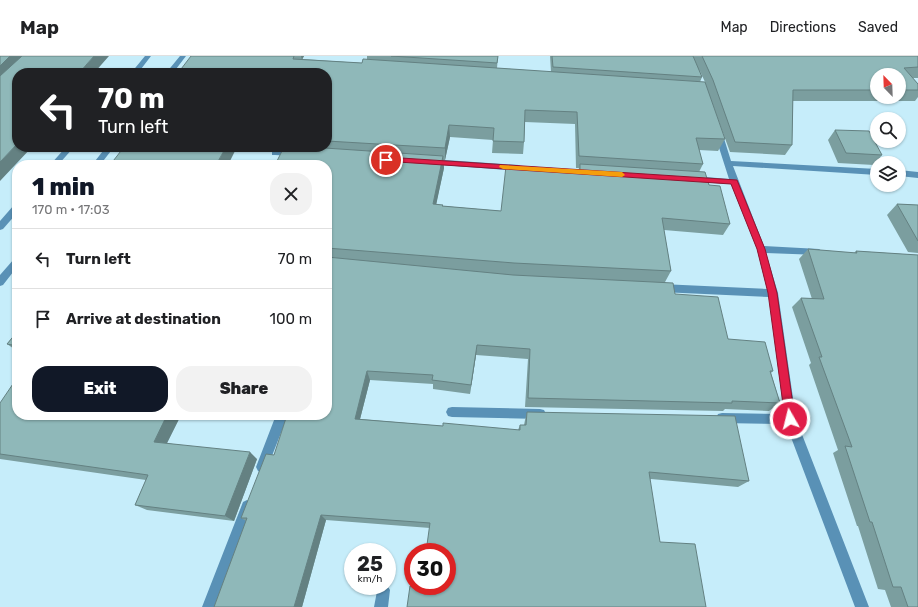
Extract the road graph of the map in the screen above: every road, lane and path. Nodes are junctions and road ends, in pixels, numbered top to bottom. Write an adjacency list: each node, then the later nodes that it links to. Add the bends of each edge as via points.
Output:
1 (148, 56): 3 (street)
2 (183, 56): 4 (street)
3 (138, 68)
4 (174, 68)
5 (716, 127): 13 (street)
6 (66, 152): 10 (street)
7 (106, 152): 11 (street)
8 (275, 152): 9 (street)
9 (299, 154)
10 (58, 160)
11 (100, 160)
12 (426, 162): 14 (street)
13 (728, 163): 15 (street); 19 (street)
14 (528, 169)
15 (870, 172)
16 (906, 174): 17 (street)
17 (918, 175)
18 (687, 179): 19 (street)
19 (734, 182): 22 (street)
20 (12, 213): 21 (street)
21 (0, 227)
22 (761, 249): 23 (street); 27 (street)
23 (824, 252)
24 (12, 267): 25 (street)
25 (0, 282)
26 (654, 287): 27 (street)
27 (772, 293): 31 (street)
28 (452, 412): 29 (street)
29 (554, 414)
30 (711, 418): 31 (street)
31 (790, 419): 38 (street)
32 (280, 420): 33 (street)
33 (257, 480)
34 (251, 495): 36 (street)
35 (382, 595): 37 (street)
36 (210, 607)
37 (381, 607)
38 (862, 607)

